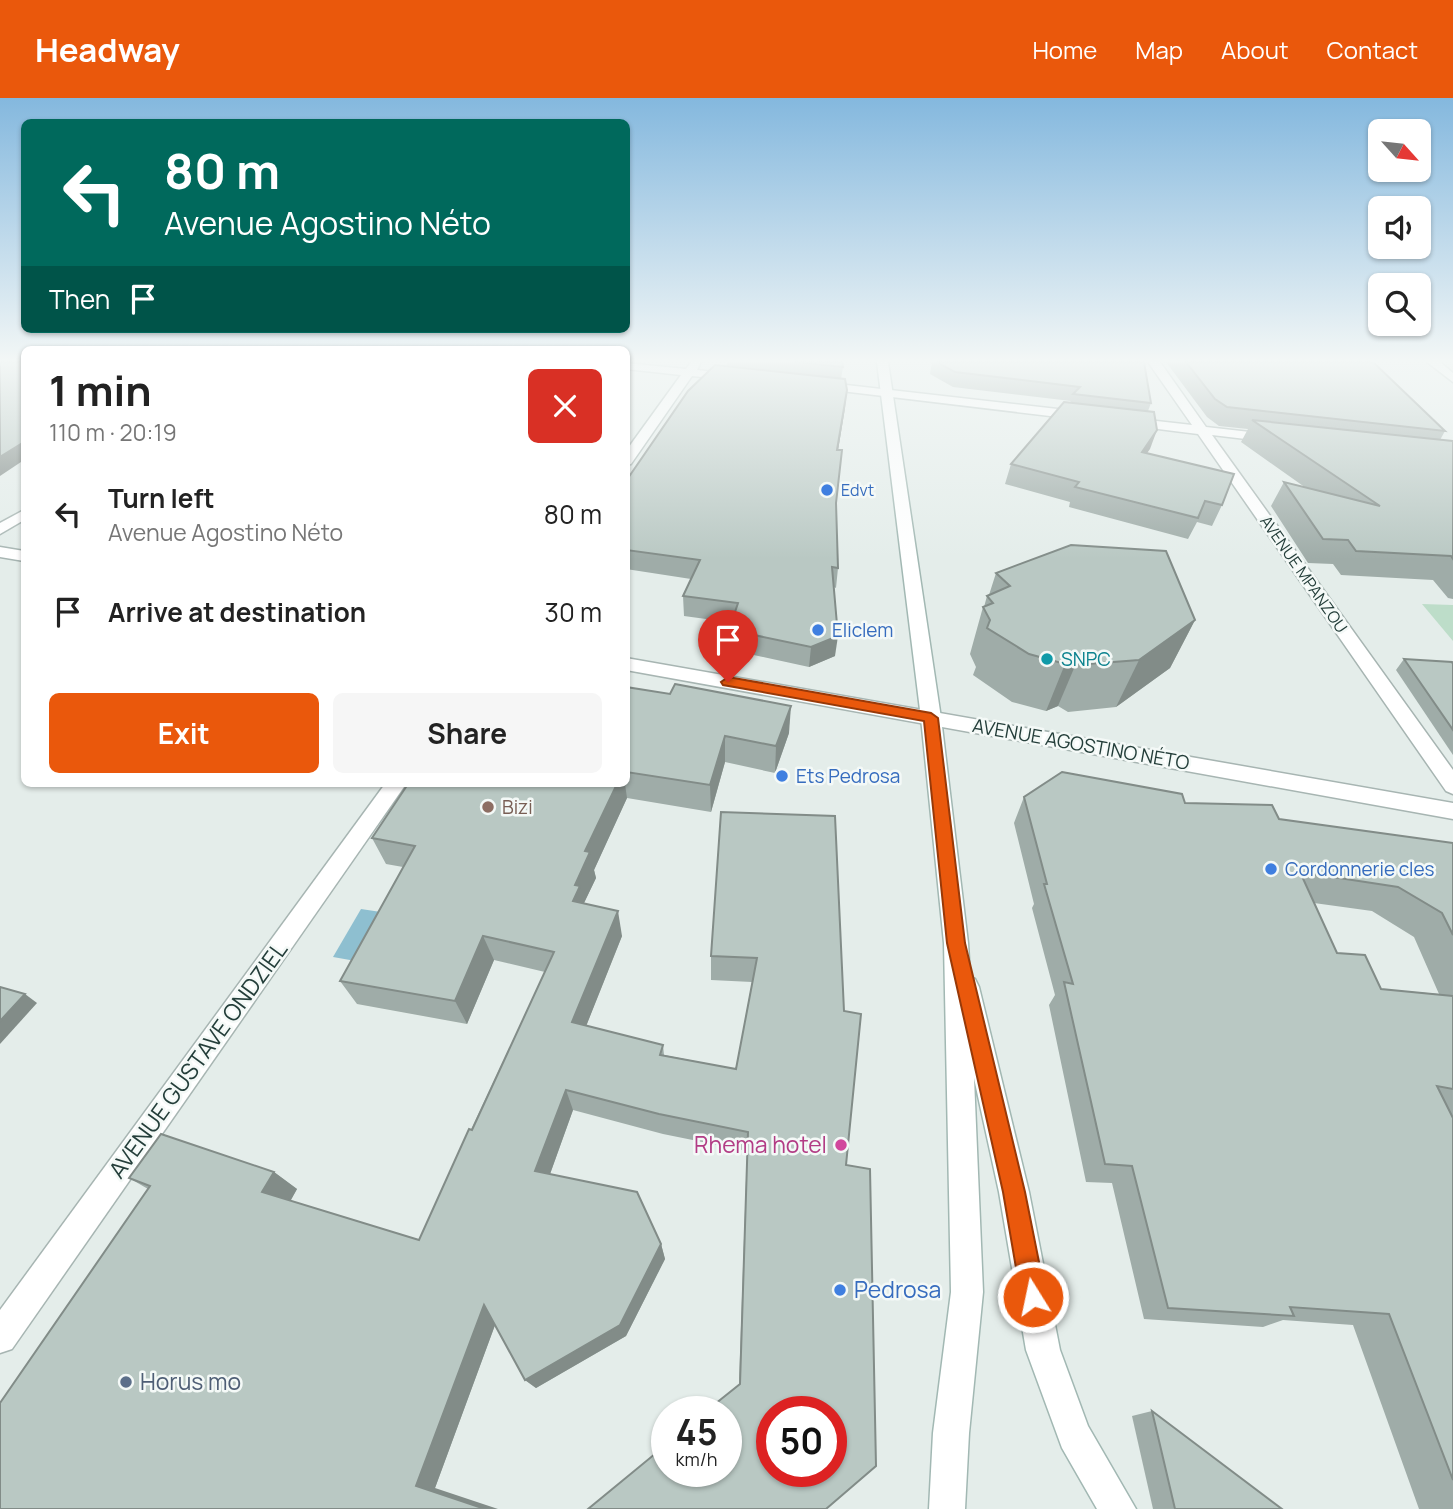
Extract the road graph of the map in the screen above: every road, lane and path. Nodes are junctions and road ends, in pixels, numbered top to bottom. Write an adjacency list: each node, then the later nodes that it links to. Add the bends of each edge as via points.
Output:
1 (650, 428): 6 (street)
2 (891, 428): 12 (street)
3 (1183, 428): 4 (street)
4 (1203, 430): 5 (street); 13 (street, AVENUE MPANZOU)
5 (1285, 439)
6 (630, 455)
7 (21, 516): 8 (street)
8 (0, 530)
9 (0, 552): 10 (street)
10 (21, 556)
11 (630, 665): 12 (street, AVENUE AGOSTINO NÉTO)
12 (931, 718): 15 (street, AVENUE AGOSTINO NÉTO); 16 (street)
13 (1453, 786)
14 (394, 787): 17 (street, AVENUE GUSTAVE ONDZIEL)
15 (1453, 811)
16 (956, 943): 18 (street, via 967,1292); 19 (street, via 1014,1192 1043,1350 1074,1436)
17 (0, 1337)
18 (947, 1509)
19 (1118, 1509)

